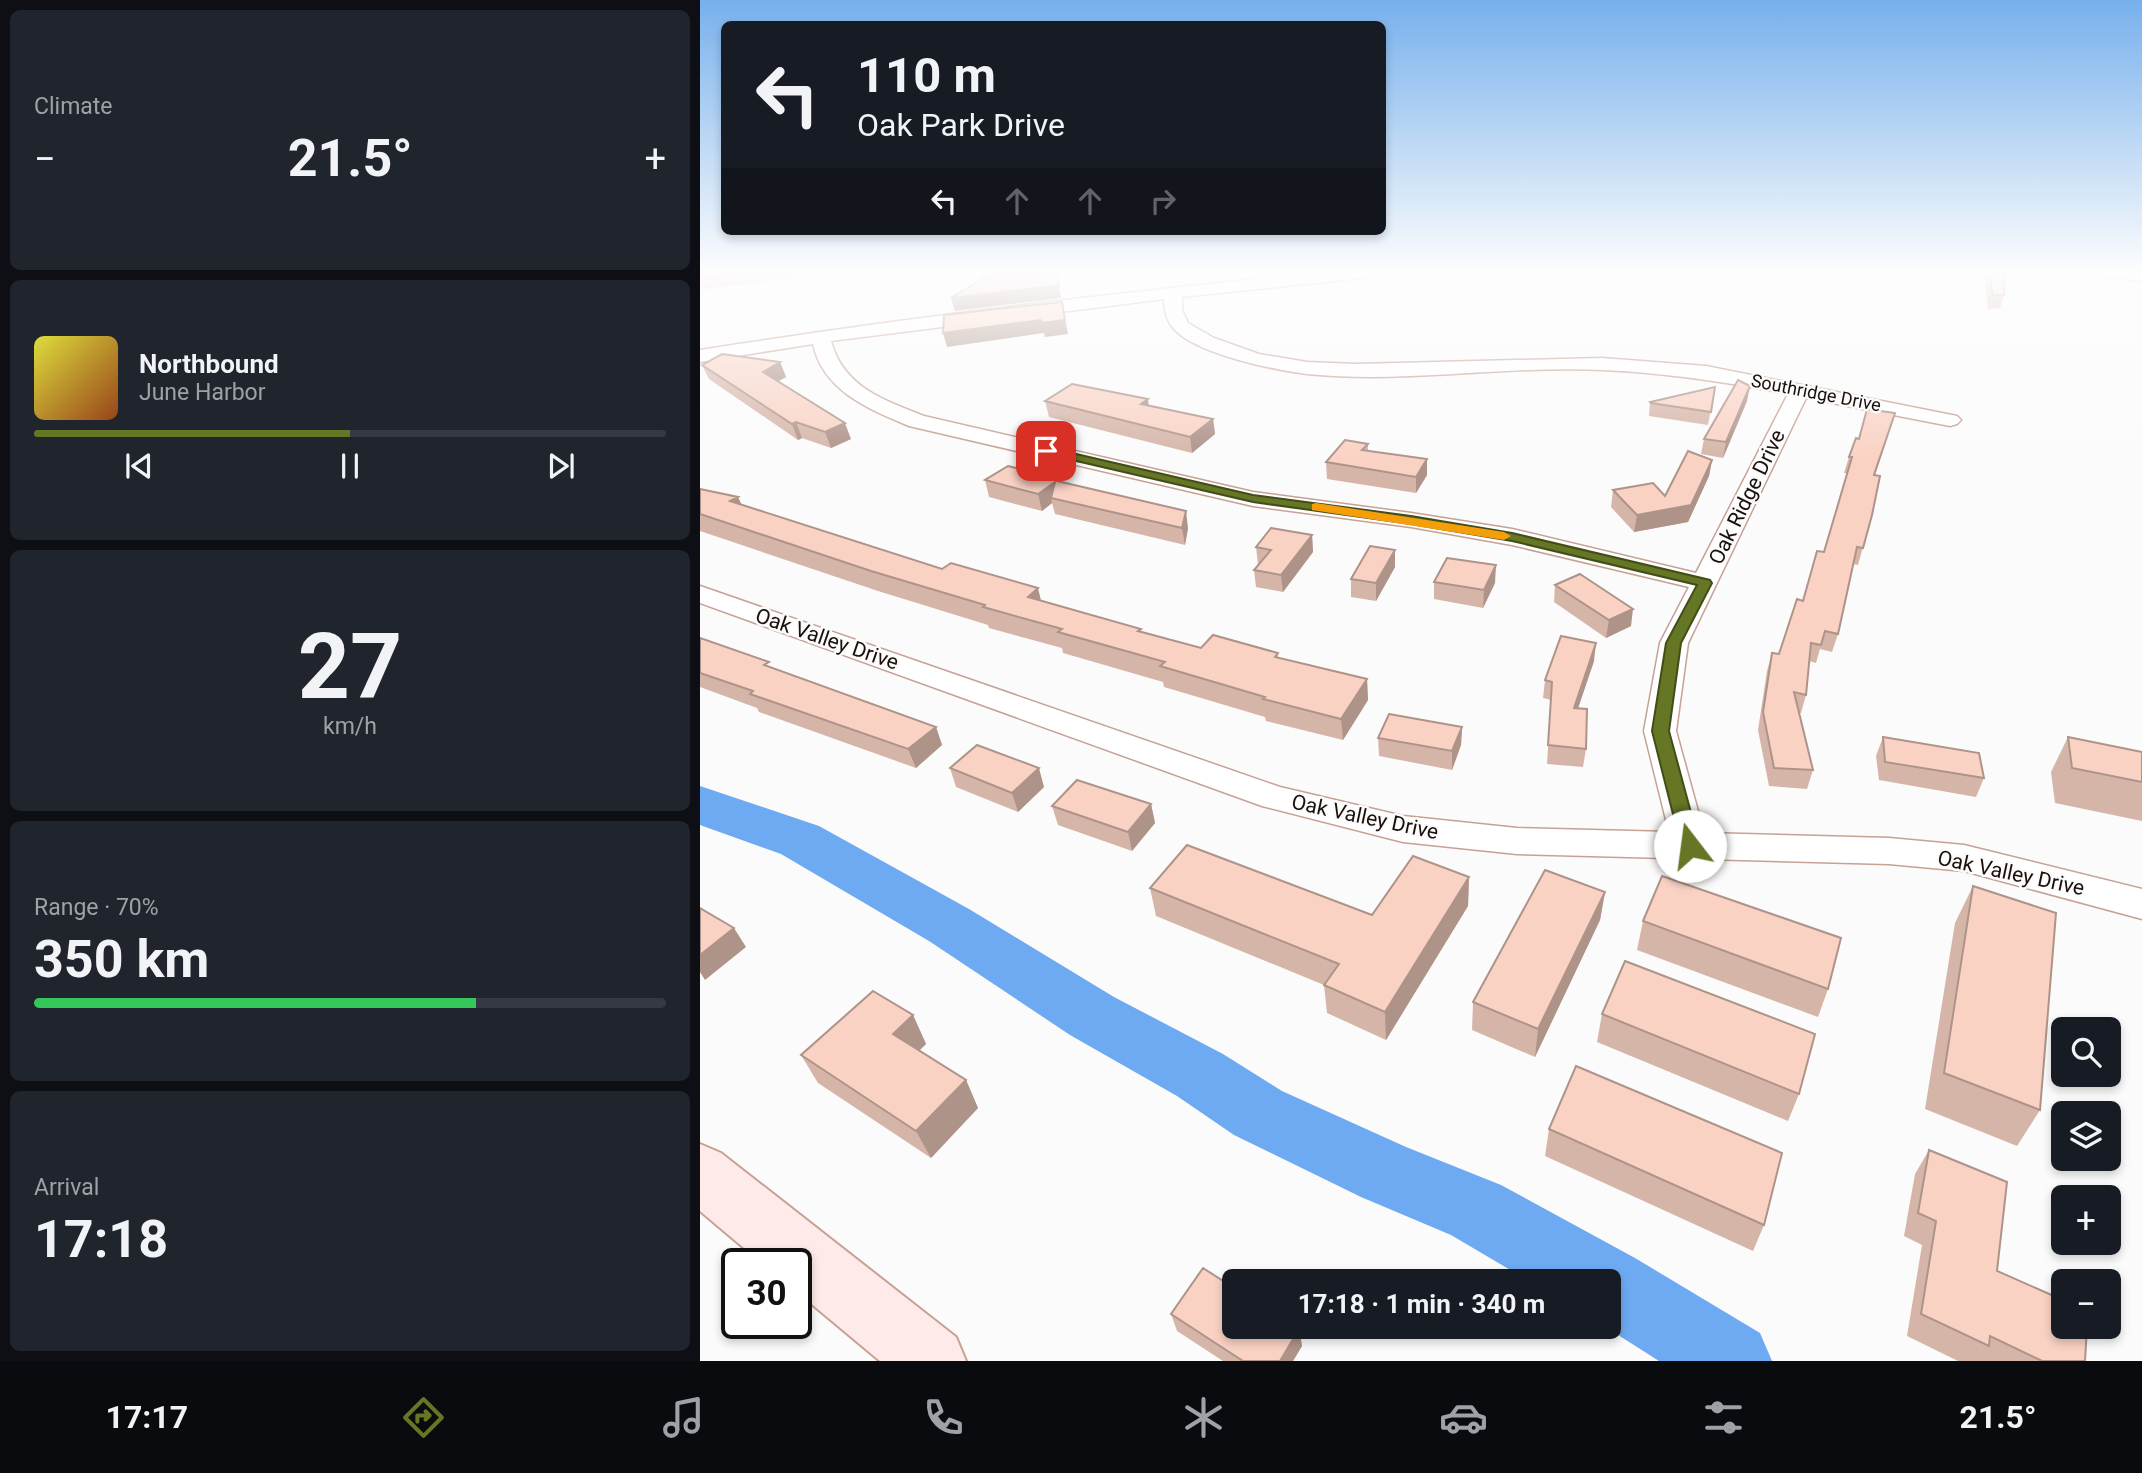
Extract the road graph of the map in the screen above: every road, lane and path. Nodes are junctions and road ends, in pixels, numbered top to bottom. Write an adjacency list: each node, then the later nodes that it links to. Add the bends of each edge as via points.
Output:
1 (832, 335): 3 (street)
2 (1195, 335): 5 (street, Southridge Drive, via 1255,359 1307,369 1602,364 1706,372)
3 (820, 336): 4 (street); 7 (street, via 828,364 847,385 917,421 1253,499 1512,537)
4 (700, 356)
5 (1800, 390): 6 (street, Southridge Drive); 7 (street, Oak Ridge Drive)
6 (1950, 420)
7 (1705, 583): 9 (street, Oak Ridge Drive, via 1674,643 1660,731)
8 (700, 594): 9 (street, Oak Valley Drive, via 1274,798 1403,829 1517,841)
9 (1690, 846): 10 (street, Oak Valley Drive, via 1889,851 1964,858)
10 (2142, 904)
11 (700, 1173): 12 (main road)
12 (932, 1361)

